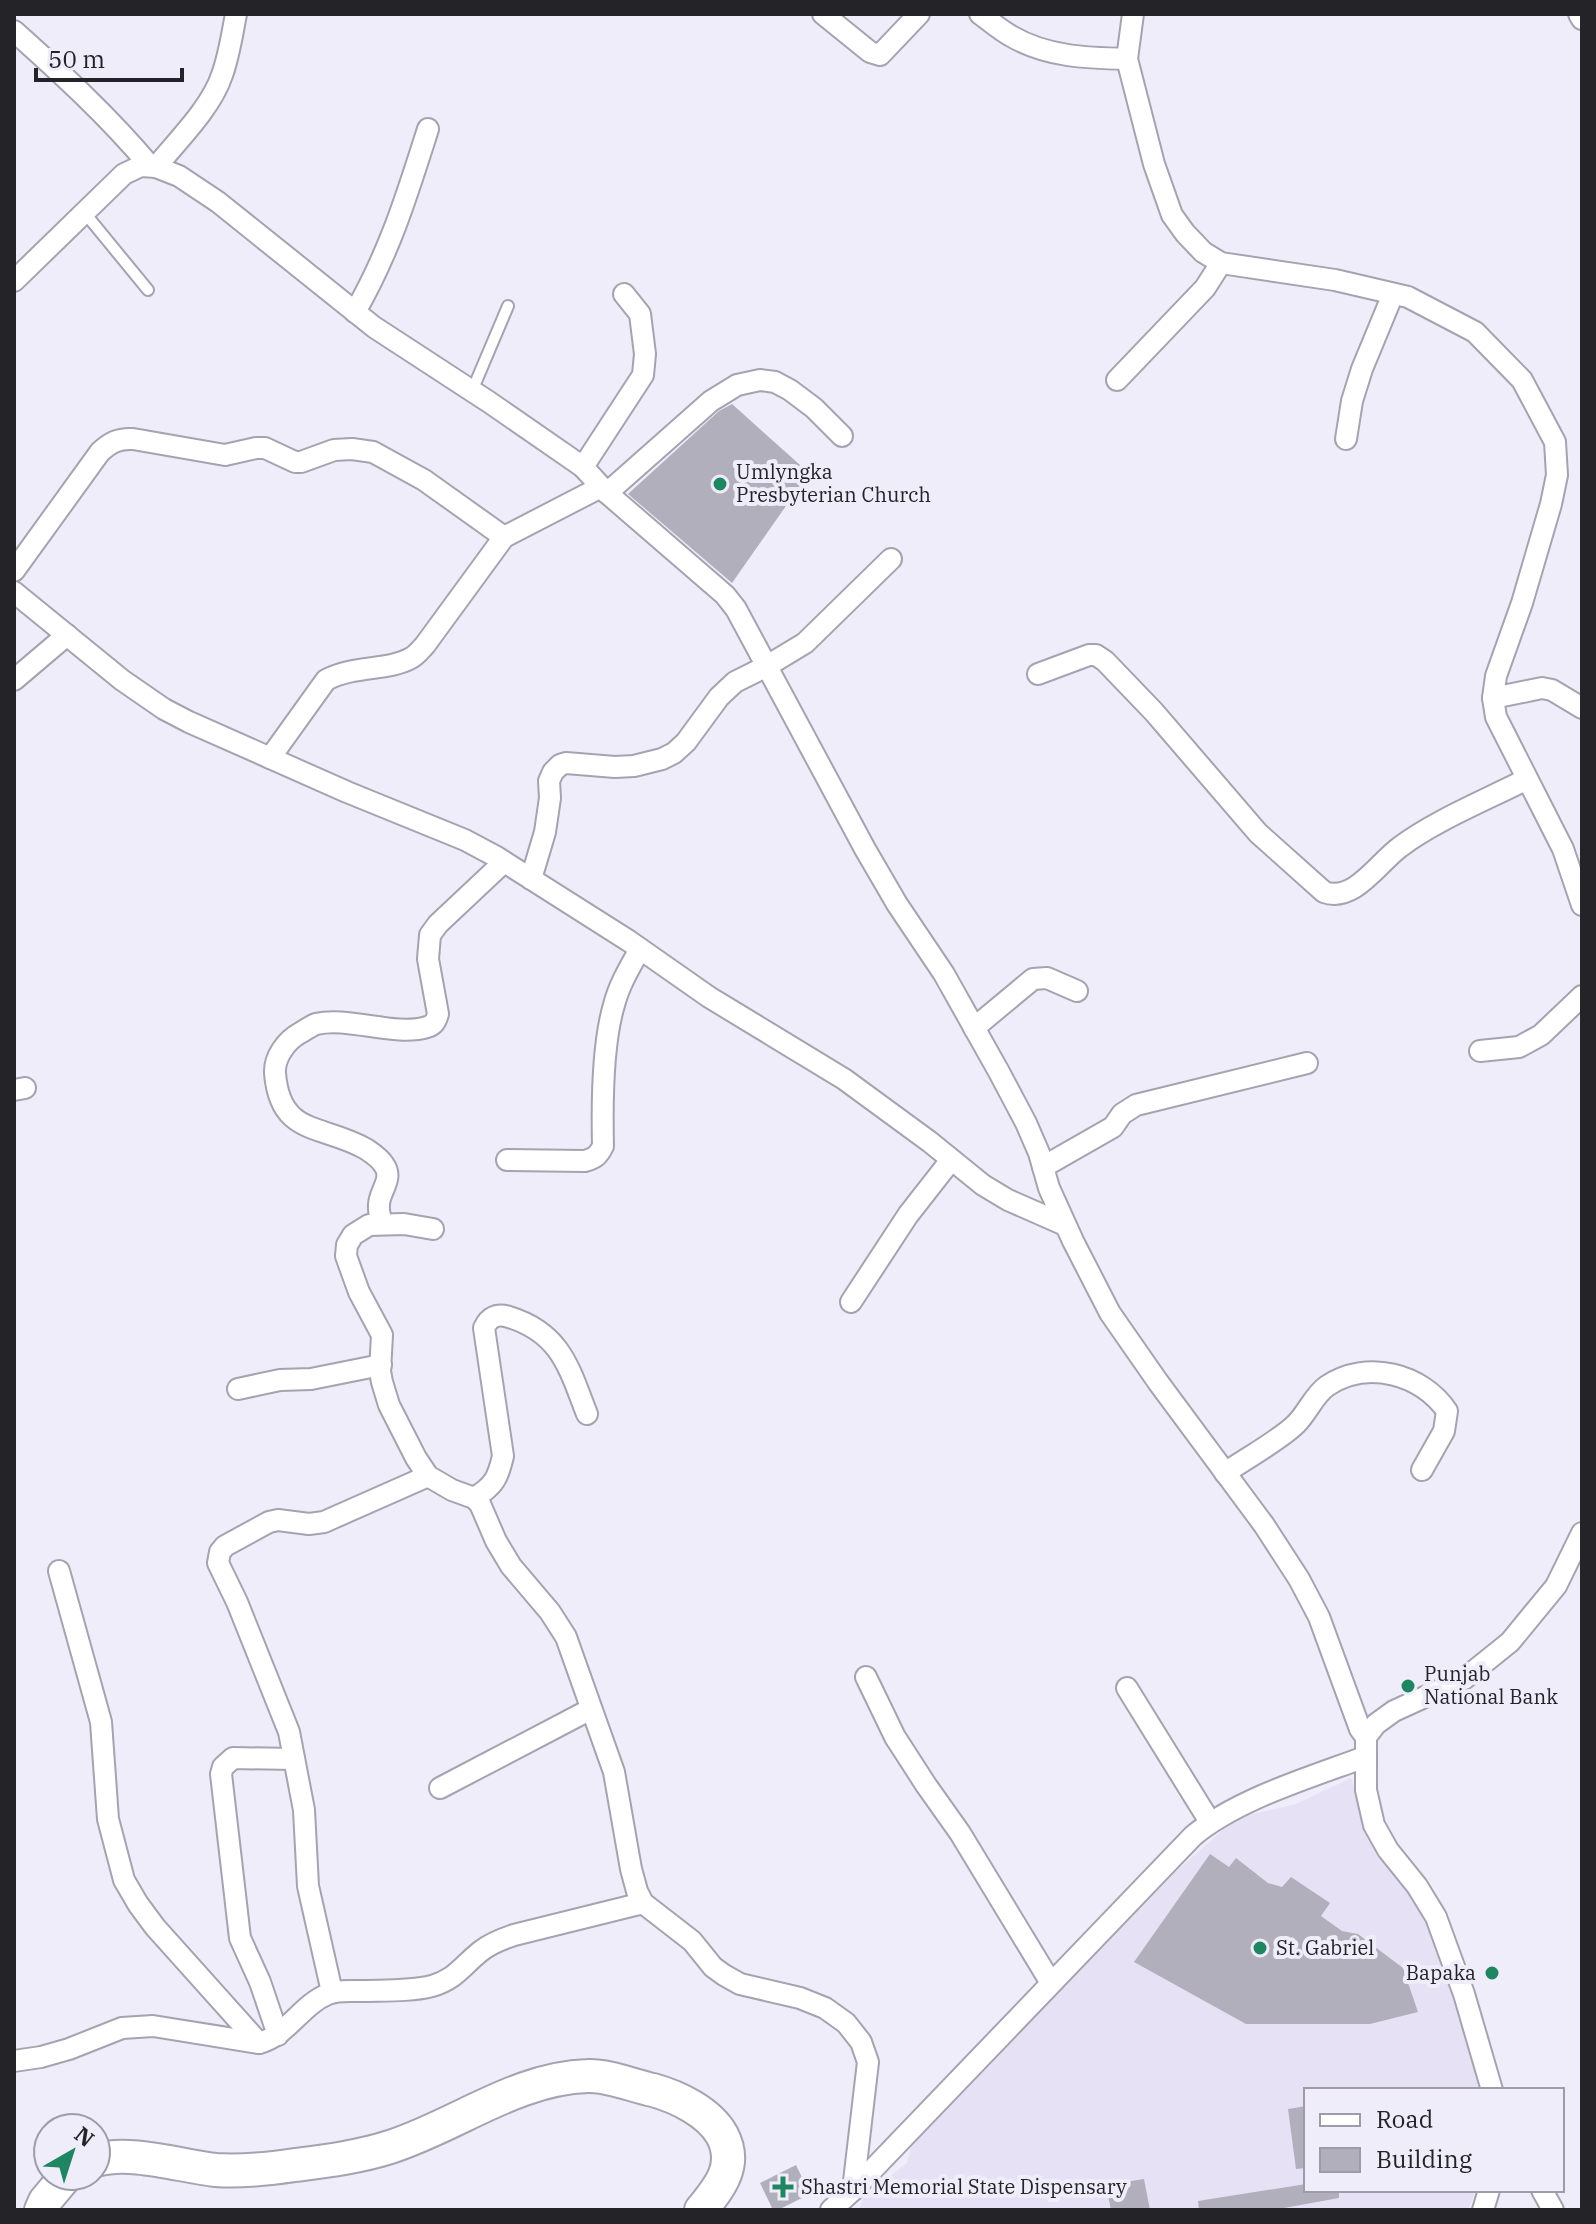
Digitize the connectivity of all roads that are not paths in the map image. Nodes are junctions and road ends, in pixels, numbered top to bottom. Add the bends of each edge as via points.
1 (236, 14) edge
2 (823, 14) edge
3 (919, 14) edge
4 (980, 14) edge
5 (1133, 14) edge
6 (14, 31) edge
7 (1127, 59) junction
8 (428, 129) dead end
9 (153, 166) junction
10 (84, 212) junction
11 (1221, 263) junction
12 (14, 280) edge
13 (148, 290) dead end
14 (624, 294) dead end
15 (1393, 294) junction
16 (508, 306) dead end
17 (355, 312) junction
18 (1117, 380) dead end
19 (472, 391) junction
20 (842, 436) dead end
21 (1346, 439) dead end
22 (583, 467) junction
23 (604, 490) junction
24 (504, 537) junction
25 (891, 559) dead end
26 (14, 571) edge
27 (14, 592) edge
28 (67, 635) junction
29 (767, 666) junction
30 (1038, 674) dead end
31 (14, 680) edge
32 (1493, 698) junction
33 (1582, 708) edge
34 (270, 758) junction
35 (1527, 779) junction
36 (504, 862) junction
37 (1577, 873) edge
38 (531, 879) junction
39 (1582, 905) edge
40 (640, 949) junction
41 (1077, 991) dead end
42 (1582, 996) edge
43 (974, 1028) junction
44 (1480, 1051) dead end
45 (1307, 1063) dead end
46 (507, 1160) dead end
47 (951, 1160) junction
48 (1043, 1167) junction
49 (382, 1224) junction
50 (1065, 1225) junction
51 (433, 1229) dead end
52 (851, 1302) dead end
53 (381, 1365) junction
54 (238, 1389) dead end
55 (587, 1414) dead end
56 (1422, 1470) dead end
57 (1225, 1473) junction
58 (428, 1476) junction
59 (474, 1498) junction
60 (1582, 1533) edge
61 (59, 1571) dead end
62 (866, 1677) dead end
63 (1127, 1688) dead end
64 (591, 1709) junction
65 (1366, 1747) junction
66 (294, 1759) junction
67 (440, 1788) dead end
68 (1210, 1822) junction
69 (643, 1903) junction
70 (1051, 1983) junction
71 (332, 1992) junction
72 (268, 2039) junction
73 (14, 2061) edge
74 (1491, 2088) edge
75 (112, 2157) edge
76 (853, 2190) junction
77 (53, 2192) edge
78 (1543, 2192) edge
79 (41, 2210) edge
80 (701, 2210) edge
81 (831, 2210) edge
82 (1553, 2210) edge

1 - 9 street via 222,77 211,98
2 - 3 street via 880,55
4 - 7 street via 1012,37 1048,52
5 - 7 street
6 - 9 street
7 - 11 street via 1172,215 1203,252
8 - 17 street via 387,251
9 - 10 street via 124,174
9 - 17 street via 218,202
10 - 12 street
10 - 13 lane
11 - 15 street
11 - 18 street via 1205,288
14 - 22 street via 640,314 643,375
15 - 21 street via 1362,369
15 - 32 street via 1475,332 1522,380 1555,442 1557,475 1551,504
16 - 19 lane
17 - 19 street
19 - 22 street
20 - 23 street via 814,408 775,382 737,385
22 - 23 street
23 - 24 street
23 - 29 street via 725,595
24 - 26 street via 424,480 373,452 334,450 295,462 265,448 225,455 122,438 100,452
24 - 34 street via 414,656 326,680
25 - 29 street via 805,643
27 - 28 street
28 - 31 street
28 - 34 street via 164,709
29 - 38 street via 735,682 686,742 662,759 634,766 560,765 549,781 545,832
29 - 43 street via 865,849
30 - 35 street via 1089,655 1105,661 1258,833 1333,896 1355,888 1422,832
32 - 33 street via 1542,688
32 - 35 street via 1496,717
34 - 36 street via 465,840
35 - 37 street
36 - 38 street
36 - 49 street via 430,935 428,959 438,1014 433,1025 409,1029 317,1024 296,1035 275,1066 277,1092 299,1122 357,1145 384,1163 387,1185 378,1204
37 - 39 street
38 - 40 street
40 - 46 street via 613,1005 600,1153 585,1161
40 - 47 street via 844,1079
41 - 43 street via 1047,978 1033,979
42 - 44 street via 1541,1035 1519,1047
43 - 48 street via 1026,1123
45 - 48 street via 1136,1105 1113,1127
47 - 50 street via 1008,1200
47 - 52 street
48 - 50 street
49 - 51 street
49 - 53 street via 353,1235 346,1256 382,1335
50 - 57 street via 1110,1313
53 - 54 street
53 - 58 street via 389,1405
55 - 59 street via 556,1346 526,1323 497,1315 490,1319 484,1328 503,1456 498,1476
56 - 57 street via 1444,1431 1447,1411 1419,1384 1374,1371 1328,1385 1295,1425
57 - 65 street via 1306,1591
58 - 59 street
58 - 66 street via 324,1522 269,1522 220,1552 218,1563 289,1732
59 - 64 street via 511,1566 566,1637
60 - 65 street via 1556,1586 1510,1642 1464,1679 1376,1724
61 - 72 street via 101,1722 108,1819 124,1880 155,1927
62 - 70 street via 895,1737
63 - 68 street
64 - 67 street
64 - 69 street via 614,1772 631,1869
65 - 68 street
65 - 74 street via 1366,1790 1374,1825 1436,1917
66 - 71 street via 304,1810 308,1886
66 - 72 street via 233,1758 221,1774 240,1938 260,1982
68 - 70 street
69 - 71 street via 514,1935 480,1952 448,1981 428,1987
69 - 76 street via 692,1941 724,1975 825,2008 861,2042 868,2062
70 - 76 street
71 - 72 street via 306,2006
72 - 73 street via 153,2026 122,2028 69,2049
75 - 80 highway via 249,2171 341,2159 432,2131 519,2090 591,2076 665,2093 708,2118 720,2132 729,2162 725,2177
76 - 81 street
77 - 79 highway
78 - 82 street

